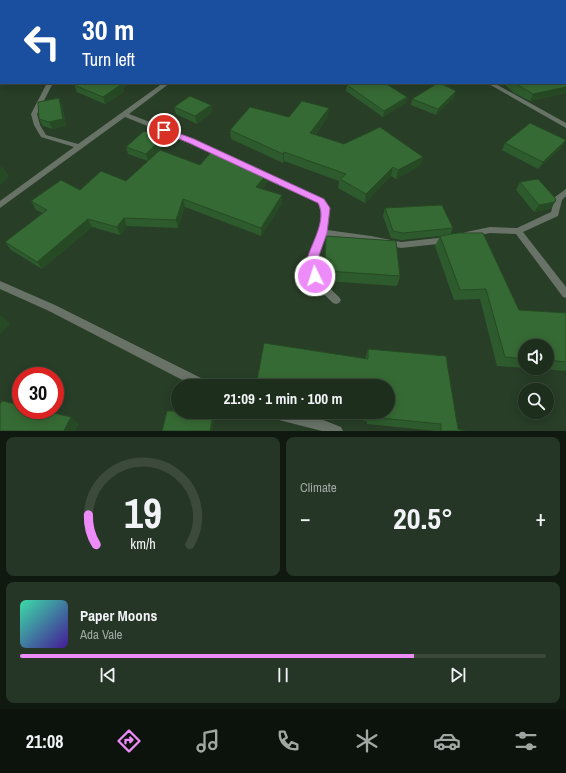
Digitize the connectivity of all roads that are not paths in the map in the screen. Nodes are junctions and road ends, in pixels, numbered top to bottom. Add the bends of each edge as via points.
1 (49, 84) edge
2 (166, 84) edge
3 (492, 84) edge
4 (123, 114) junction
5 (566, 126) edge
6 (80, 147) junction
7 (227, 158) edge
8 (255, 171) edge
9 (566, 192) edge
10 (0, 205) edge
11 (518, 231) junction
12 (323, 233) junction
13 (0, 285) edge
14 (566, 294) edge
15 (336, 300) dead end
16 (191, 379) edge
17 (299, 419) edge
18 (337, 431) edge

1 - 6 street via 34,114 37,126 43,136
2 - 4 street
3 - 5 street
4 - 6 street
4 - 7 street via 192,141
6 - 10 street
8 - 12 street via 321,201 326,208
9 - 11 street via 558,199 555,214
11 - 12 street via 490,230 444,241 401,245
11 - 14 street
12 - 15 street via 312,261 315,276
13 - 16 street via 52,308
17 - 18 street

